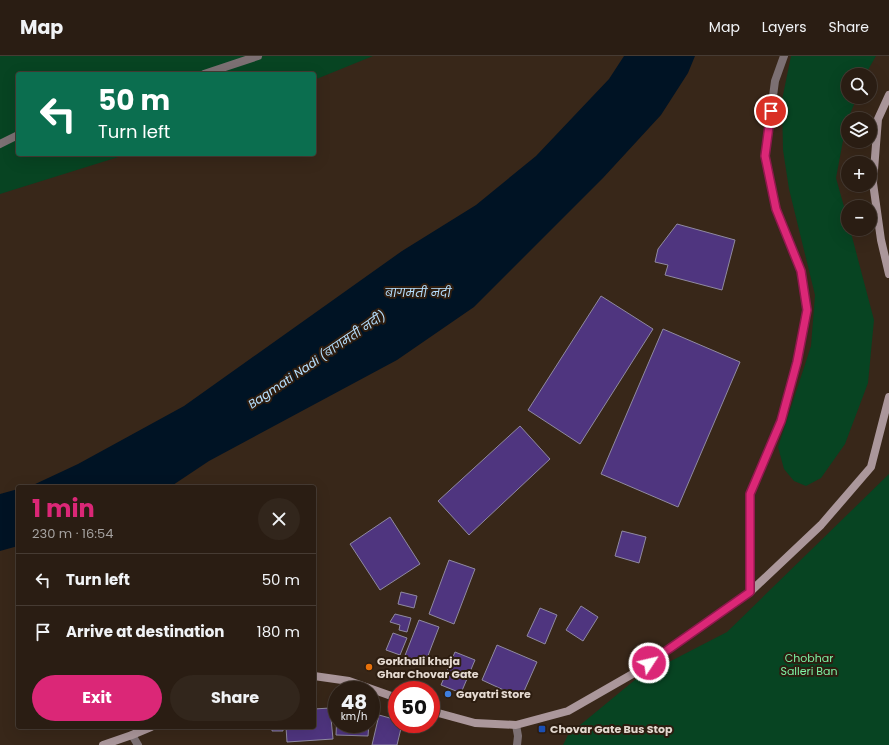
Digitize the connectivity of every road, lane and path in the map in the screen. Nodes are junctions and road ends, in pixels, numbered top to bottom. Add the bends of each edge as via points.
1 (258, 56) edge
2 (784, 56) edge
3 (210, 72) edge
4 (889, 95) edge
5 (16, 136) edge
6 (0, 144) edge
7 (889, 274) edge
8 (889, 397) edge
9 (750, 592) junction
10 (316, 676) edge
11 (388, 695) edge
12 (440, 713) edge
13 (516, 725) junction
14 (146, 729) edge
15 (132, 735) junction
16 (103, 745) edge
17 (138, 745) edge
18 (517, 745) edge

1 - 3 street
2 - 9 street via 775,81 765,156 776,209 801,271 807,310 797,362 781,421 750,494
4 - 7 main road via 878,119 872,183
5 - 6 street
8 - 9 main road via 871,467 822,525
9 - 13 main road via 636,672 568,711
10 - 11 main road via 349,681
12 - 13 main road via 475,723
13 - 18 street
14 - 15 main road
15 - 16 main road
15 - 17 street

